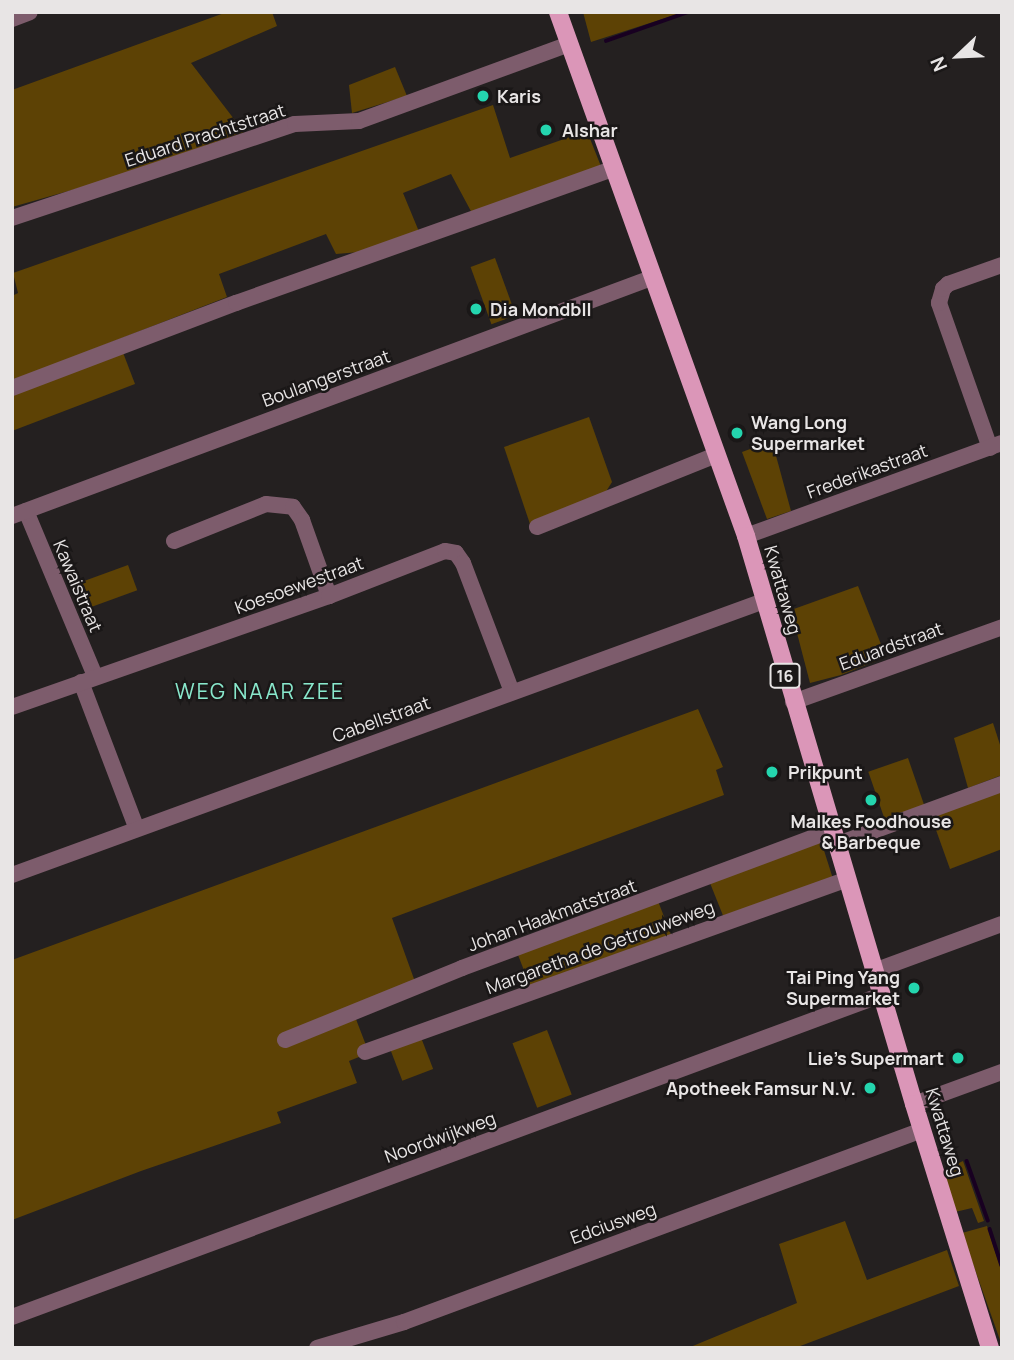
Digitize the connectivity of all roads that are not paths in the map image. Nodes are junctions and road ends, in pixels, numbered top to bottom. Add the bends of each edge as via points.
1 (30, 12) edge
2 (558, 12) edge
3 (12, 19) edge
4 (569, 44) junction
5 (615, 168) junction
6 (12, 218) edge
7 (1002, 265) edge
8 (654, 277) junction
9 (12, 388) edge
10 (996, 446) edge
11 (716, 455) junction
12 (19, 513) edge
13 (537, 527) dead end
14 (746, 536) junction
15 (174, 541) dead end
16 (328, 596) junction
17 (764, 601) junction
18 (1002, 627) edge
19 (88, 679) junction
20 (512, 692) junction
21 (793, 702) junction
22 (12, 707) edge
23 (1002, 785) edge
24 (136, 827) junction
25 (836, 837) junction
26 (12, 875) edge
27 (848, 879) junction
28 (1002, 924) edge
29 (874, 971) junction
30 (881, 995) junction
31 (285, 1040) dead end
32 (365, 1052) dead end
33 (1002, 1072) edge
34 (914, 1104) junction
35 (922, 1130) junction
36 (12, 1317) edge
37 (317, 1348) edge
38 (990, 1348) edge

1 - 3 street
2 - 4 main road, Kwattaweg / 16
4 - 5 main road, Kwattaweg / 16
4 - 6 street, Eduard Prachtstraat via 359,121 295,124
5 - 8 main road, Kwattaweg / 16
5 - 9 street
7 - 10 street via 948,284 939,303
8 - 11 main road, Kwattaweg / 16
8 - 12 street, Boulangerstraat
10 - 14 street, Frederikastraat
11 - 13 street
11 - 14 main road, Kwattaweg / 16
12 - 19 street, Kawaistraat
14 - 17 main road, Kwattaweg / 16
15 - 16 street via 266,504 293,507 302,520
16 - 19 street, Koesoewestraat
16 - 20 street, Koesoewestraat via 445,551 456,553
17 - 20 street, Cabellstraat
17 - 21 main road, Kwattaweg / 16
18 - 21 street, Eduardstraat
19 - 22 street, Koesoewestraat
19 - 24 street, Kawaistraat
20 - 24 street, Cabellstraat
21 - 25 main road, Kwattaweg / 16
23 - 25 street, Johan Haakmatstraat
24 - 26 street, Cabellstraat
25 - 27 main road, Kwattaweg / 16
25 - 31 street, Johan Haakmatstraat via 462,968
27 - 29 main road, Kwattaweg / 16
27 - 32 street, Margaretha de Getrouweweg
28 - 29 street
29 - 30 main road, Kwattaweg / 16
30 - 34 main road, Kwattaweg / 16
30 - 36 street, Noordwijkweg
33 - 34 street
34 - 35 main road, Kwattaweg / 16
35 - 37 street, Edciusweg via 404,1322
35 - 38 main road, Kwattaweg / 16

